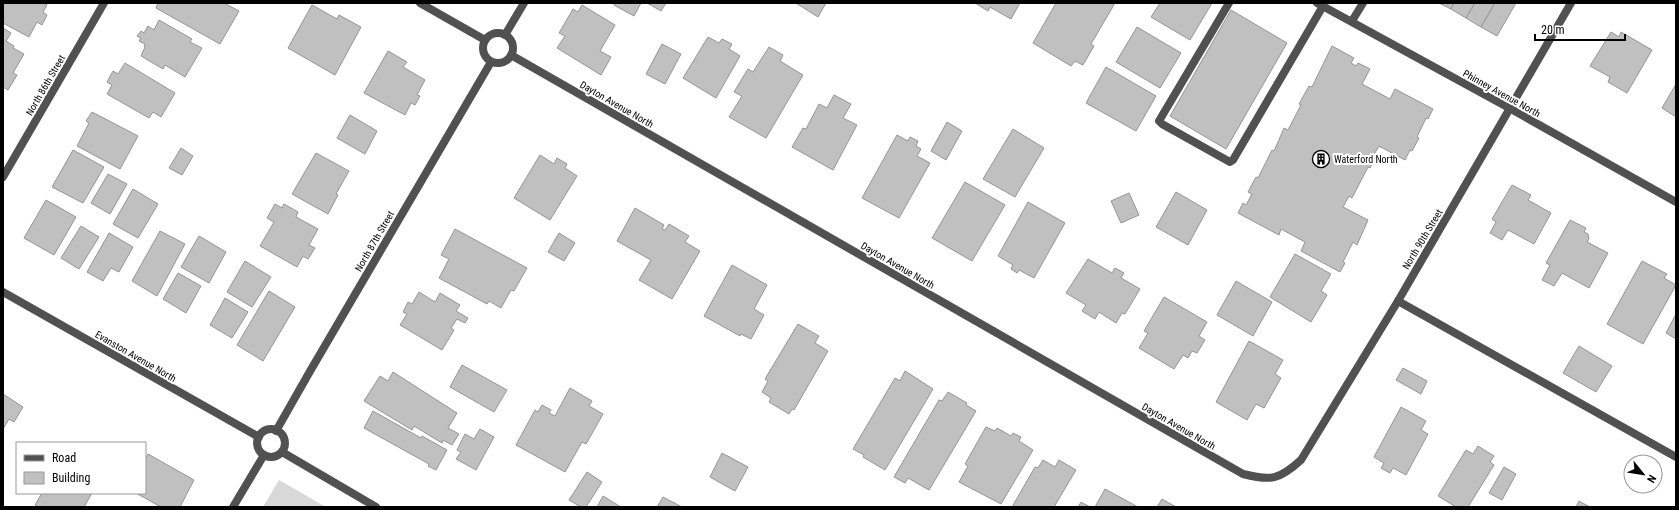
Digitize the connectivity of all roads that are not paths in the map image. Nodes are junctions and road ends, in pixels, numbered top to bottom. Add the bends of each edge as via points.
1 (104, 3) edge
2 (420, 3) edge
3 (524, 3) edge
4 (1229, 3) edge
5 (1363, 3) edge
6 (1571, 3) edge
7 (1320, 5) edge
8 (1352, 21) junction
9 (505, 35) junction
10 (485, 40) junction
11 (511, 55) junction
12 (492, 62) junction
13 (1511, 109) junction
14 (3, 177) edge
15 (1676, 202) edge
16 (3, 292) edge
17 (1398, 301) junction
18 (276, 431) junction
19 (260, 437) junction
20 (282, 452) junction
21 (264, 455) junction
22 (1676, 457) edge
23 (1278, 477) joint
24 (233, 507) edge
25 (376, 507) edge

1 - 14 street, North 86th Street
2 - 10 street
3 - 9 street
4 - 7 street via 1160,121 1230,162
5 - 8 street
6 - 13 street, North 90th Street
7 - 8 street, Phinney Avenue North
8 - 13 street, Phinney Avenue North
9 - 10 street via 495,33
9 - 11 street via 512,43
10 - 12 street via 483,53
11 - 12 street via 498,64
11 - 23 street, Dayton Avenue North via 1243,474 1262,479
12 - 18 street, North 87th Street
13 - 15 street, Phinney Avenue North
13 - 17 street, North 90th Street
16 - 19 street, Evanston Avenue North
17 - 22 street
17 - 23 street, North 90th Street via 1301,460
18 - 19 street via 267,430
18 - 20 street via 285,440
19 - 21 street via 258,447
20 - 21 street via 273,457
20 - 25 street
21 - 24 street

